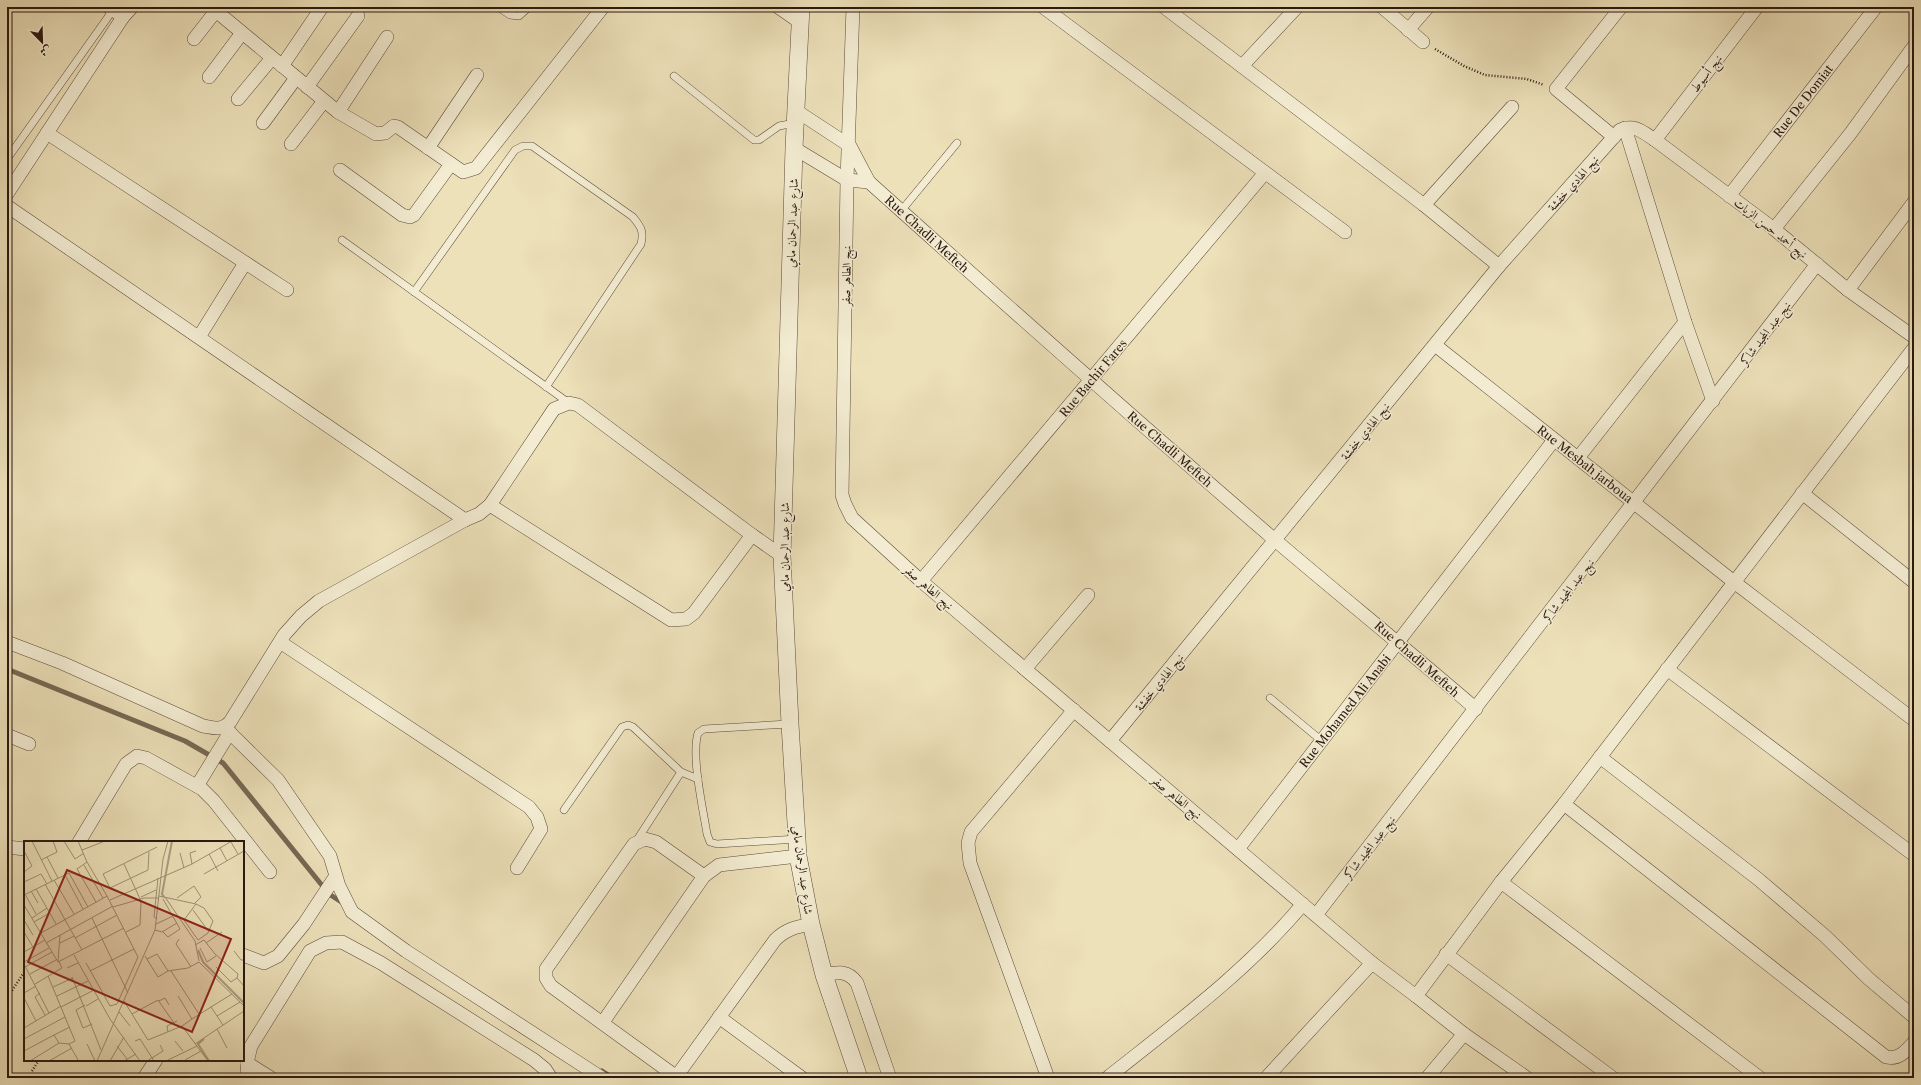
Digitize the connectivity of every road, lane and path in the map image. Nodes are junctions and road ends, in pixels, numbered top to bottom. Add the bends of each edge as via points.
1 (132, 7) edge
2 (322, 7) edge
3 (498, 7) edge
4 (529, 7) edge
5 (603, 7) edge
6 (778, 7) edge
7 (853, 7) edge
8 (1043, 7) edge
9 (1164, 7) edge
10 (1297, 7) edge
11 (1382, 7) edge
12 (1428, 7) edge
13 (1621, 7) edge
14 (1757, 7) edge
15 (1876, 7) edge
16 (218, 9) edge
17 (115, 11) edge
18 (801, 15) edge
19 (358, 16) dead end
20 (1408, 30) junction
21 (242, 33) junction
22 (387, 37) dead end
23 (194, 39) dead end
24 (1423, 42) joint
25 (1914, 46) edge
26 (277, 62) junction
27 (1242, 66) junction
28 (477, 75) dead end
29 (674, 76) dead end
30 (210, 77) dead end
31 (296, 78) junction
32 (307, 87) junction
33 (1556, 89) junction
34 (238, 99) dead end
35 (324, 101) junction
36 (1512, 107) dead end
37 (338, 112) junction
38 (795, 116) junction
39 (263, 123) dead end
40 (1625, 128) junction
41 (47, 133) junction
42 (1614, 137) junction
43 (1655, 140) junction
44 (957, 143) dead end
45 (291, 144) dead end
46 (850, 146) junction
47 (428, 148) junction
48 (794, 148) junction
49 (7, 159) edge
50 (451, 164) junction
51 (340, 170) dead end
52 (1264, 174) junction
53 (847, 180) junction
54 (869, 182) junction
55 (7, 194) edge
56 (1729, 196) junction
57 (1914, 202) edge
58 (1424, 205) junction
59 (7, 206) edge
60 (901, 211) junction
61 (1774, 229) junction
62 (1345, 232) dead end
63 (342, 240) dead end
64 (245, 263) junction
65 (1817, 264) junction
66 (1499, 266) junction
67 (287, 290) dead end
68 (1848, 290) junction
69 (414, 292) junction
70 (1685, 322) junction
71 (199, 337) junction
72 (1914, 337) edge
73 (1435, 345) junction
74 (1914, 348) edge
75 (1091, 380) junction
76 (546, 387) junction
77 (1713, 401) junction
78 (569, 403) junction
79 (1554, 440) junction
80 (1578, 458) junction
81 (1802, 493) junction
82 (1635, 503) junction
83 (490, 505) junction
84 (465, 520) junction
85 (752, 535) junction
86 (1275, 540) junction
87 (782, 556) junction
88 (921, 581) junction
89 (1734, 582) junction
90 (1914, 582) edge
91 (1088, 595) dead end
92 (7, 642) edge
93 (280, 642) junction
94 (1398, 642) junction
95 (1025, 669) junction
96 (1667, 669) junction
97 (1270, 698) dead end
98 (1074, 710) junction
99 (1476, 710) junction
100 (1914, 720) edge
101 (790, 724) junction
102 (227, 730) junction
103 (7, 735) edge
104 (1110, 741) junction
105 (1322, 741) junction
106 (29, 744) dead end
107 (1600, 757) junction
108 (681, 772) junction
109 (698, 780) junction
110 (197, 786) junction
111 (1564, 804) junction
112 (564, 810) dead end
113 (80, 841) edge
114 (634, 844) junction
115 (7, 847) edge
116 (798, 848) junction
117 (24, 849) edge
118 (1238, 849) junction
119 (1914, 855) edge
120 (517, 868) dead end
121 (270, 872) dead end
122 (704, 876) junction
123 (336, 877) junction
124 (1502, 882) junction
125 (1303, 904) junction
126 (1316, 915) junction
127 (811, 924) junction
128 (1446, 954) junction
129 (244, 955) edge
130 (1372, 963) junction
131 (24, 972) edge
132 (824, 975) junction
133 (1416, 996) junction
134 (7, 998) edge
135 (719, 1017) junction
136 (1914, 1017) edge
137 (603, 1022) junction
138 (1464, 1034) junction
139 (1914, 1042) edge
140 (38, 1061) edge
141 (155, 1061) edge
142 (247, 1063) junction
143 (32, 1072) dead end
144 (677, 1077) edge
145 (144, 1078) edge
146 (248, 1078) edge
147 (272, 1078) edge
148 (551, 1078) edge
149 (602, 1078) edge
150 (802, 1078) edge
151 (858, 1078) edge
152 (890, 1078) edge
153 (1048, 1078) edge
154 (1107, 1078) edge
155 (1266, 1078) edge
156 (1427, 1078) edge
157 (1527, 1078) edge
158 (1613, 1078) edge
159 (1760, 1078) edge

1 - 17 street
2 - 26 street
3 - 4 lane via 510,15 519,16
5 - 50 street via 476,168 462,172
6 - 18 street
7 - 46 street, نهج الطاهر صفر
8 - 52 street
9 - 27 street
10 - 27 street
11 - 20 street
12 - 20 street
13 - 33 street
14 - 43 street, نهج أسيوط
15 - 56 street, Rue De Domiat
16 - 21 street
16 - 23 street
17 - 41 street
17 - 49 lane
18 - 38 street, شارع عبد الرحمان مامي
19 - 32 street
20 - 24 street
21 - 26 street
21 - 30 street
22 - 37 street
24 - 33 path via 1485,75 1528,79
25 - 61 street via 1850,134
26 - 31 street
26 - 34 street
27 - 58 street
28 - 47 street
29 - 38 lane via 754,140 759,140
31 - 32 street
31 - 39 street
32 - 35 street
33 - 42 street
35 - 37 street
35 - 45 street
36 - 58 street
37 - 47 street via 376,134 385,134 394,126 398,127
38 - 46 street
38 - 48 street, شارع عبد الرحمان مامي
40 - 42 street, نهج الهادي خفشة
40 - 43 street, نهج أحمد حسن الزيات via 1637,128
40 - 70 street
41 - 55 street
41 - 64 street
42 - 66 street, نهج الهادي خفشة
43 - 56 street, نهج أحمد حسن الزيات
44 - 60 lane
46 - 53 street, نهج الطاهر صفر
46 - 54 street, Rue Chadli Mefteh
47 - 50 street
48 - 53 street
48 - 87 street, شارع عبد الرحمان مامي
50 - 51 street via 410,217 402,215
52 - 62 street
52 - 75 street, Rue Bachir Fares
53 - 54 street
53 - 88 street, نهج الطاهر صفر via 842,495 852,518
54 - 60 street, Rue Chadli Mefteh
56 - 61 street, نهج أحمد حسن الزيات
57 - 68 street
58 - 66 street
59 - 71 street
60 - 75 street, Rue Chadli Mefteh
61 - 65 street, نهج أحمد حسن الزيات
63 - 69 lane
64 - 67 street
64 - 71 street
65 - 68 street, نهج أحمد حسن الزيات
65 - 77 street, نهج عبد المجيد شاكر
66 - 73 street, نهج الهادي خفشة
68 - 72 street, نهج أحمد حسن الزيات
69 - 76 lane
69 - 76 lane via 515,150 523,146 532,146 633,217 643,233 641,244
70 - 77 street
70 - 80 street
71 - 84 street
73 - 79 street, Rue Mesbah jarboua
73 - 86 street, نهج الهادي خفشة
74 - 81 street
75 - 86 street, Rue Chadli Mefteh
75 - 88 street, Rue Bachir Fares
76 - 78 lane
77 - 82 street, نهج عبد المجيد شاكر
78 - 83 street via 554,409
78 - 85 street via 578,405
79 - 80 street, Rue Mesbah jarboua
79 - 94 street, Rue Mohamed Ali Anabi
80 - 82 street, Rue Mesbah jarboua
81 - 89 street
81 - 90 street
82 - 89 street, Rue Mesbah jarboua
82 - 99 street, نهج عبد المجيد شاكر
83 - 84 street via 479,514
83 - 85 street via 671,620 686,619 694,613
84 - 93 street via 319,601 301,616
85 - 87 street
86 - 94 street, Rue Chadli Mefteh
86 - 104 street, نهج الهادي خفشة
87 - 101 street, شارع عبد الرحمان مامي
88 - 95 street, نهج الطاهر صفر
89 - 96 street
89 - 100 street, Rue Mesbah jarboua
91 - 95 street
92 - 102 street via 203,726
93 - 102 street
93 - 120 street via 529,807 537,817 541,829
94 - 99 street, Rue Chadli Mefteh
94 - 105 street, Rue Mohamed Ali Anabi
95 - 98 street, نهج الطاهر صفر
96 - 107 street
96 - 119 street
97 - 105 lane
98 - 104 street, نهج الطاهر صفر
98 - 153 street via 971,832 968,843 970,862
99 - 126 street, نهج عبد المجيد شاكر
101 - 109 lane via 704,729 698,733 696,740
101 - 116 street, شارع عبد الرحمان مامي
102 - 110 street
102 - 123 street via 278,780 330,856
103 - 106 street
104 - 118 street, نهج الطاهر صفر
105 - 118 street, Rue Mohamed Ali Anabi
107 - 111 street
107 - 136 street via 1758,879
108 - 109 lane
108 - 112 lane via 628,725 622,727
108 - 114 lane
109 - 116 lane via 710,842
110 - 113 street via 146,758 137,756 130,759
110 - 121 street via 214,801
111 - 124 street
111 - 139 street via 1886,1057 1898,1057
114 - 122 street via 645,839 656,842
114 - 137 street via 546,969 546,978 551,986
115 - 117 street
116 - 122 street via 719,865
116 - 127 street, شارع عبد الرحمان مامي
118 - 125 street, نهج الطاهر صفر
122 - 137 street
123 - 129 street via 304,924 278,956 264,963
123 - 149 street via 352,912 406,951
124 - 128 street
124 - 159 street
125 - 126 street, نهج الطاهر صفر
125 - 154 street via 1238,972
126 - 130 street, نهج الطاهر صفر
127 - 132 street, شارع عبد الرحمان مامي
127 - 135 street via 794,927 775,940
128 - 133 street
128 - 158 street
130 - 133 street, نهج الطاهر صفر
130 - 155 street
131 - 134 path
132 - 151 street, شارع عبد الرحمان مامي
132 - 152 street via 844,973 857,982
133 - 138 street, نهج الطاهر صفر
135 - 144 street
135 - 150 street
137 - 144 street
138 - 156 street
138 - 157 street, نهج الطاهر صفر
140 - 143 path
141 - 145 street
142 - 146 street
142 - 147 street
142 - 148 street via 251,1046 259,1031 310,952 326,943 342,942 381,963 534,1060

